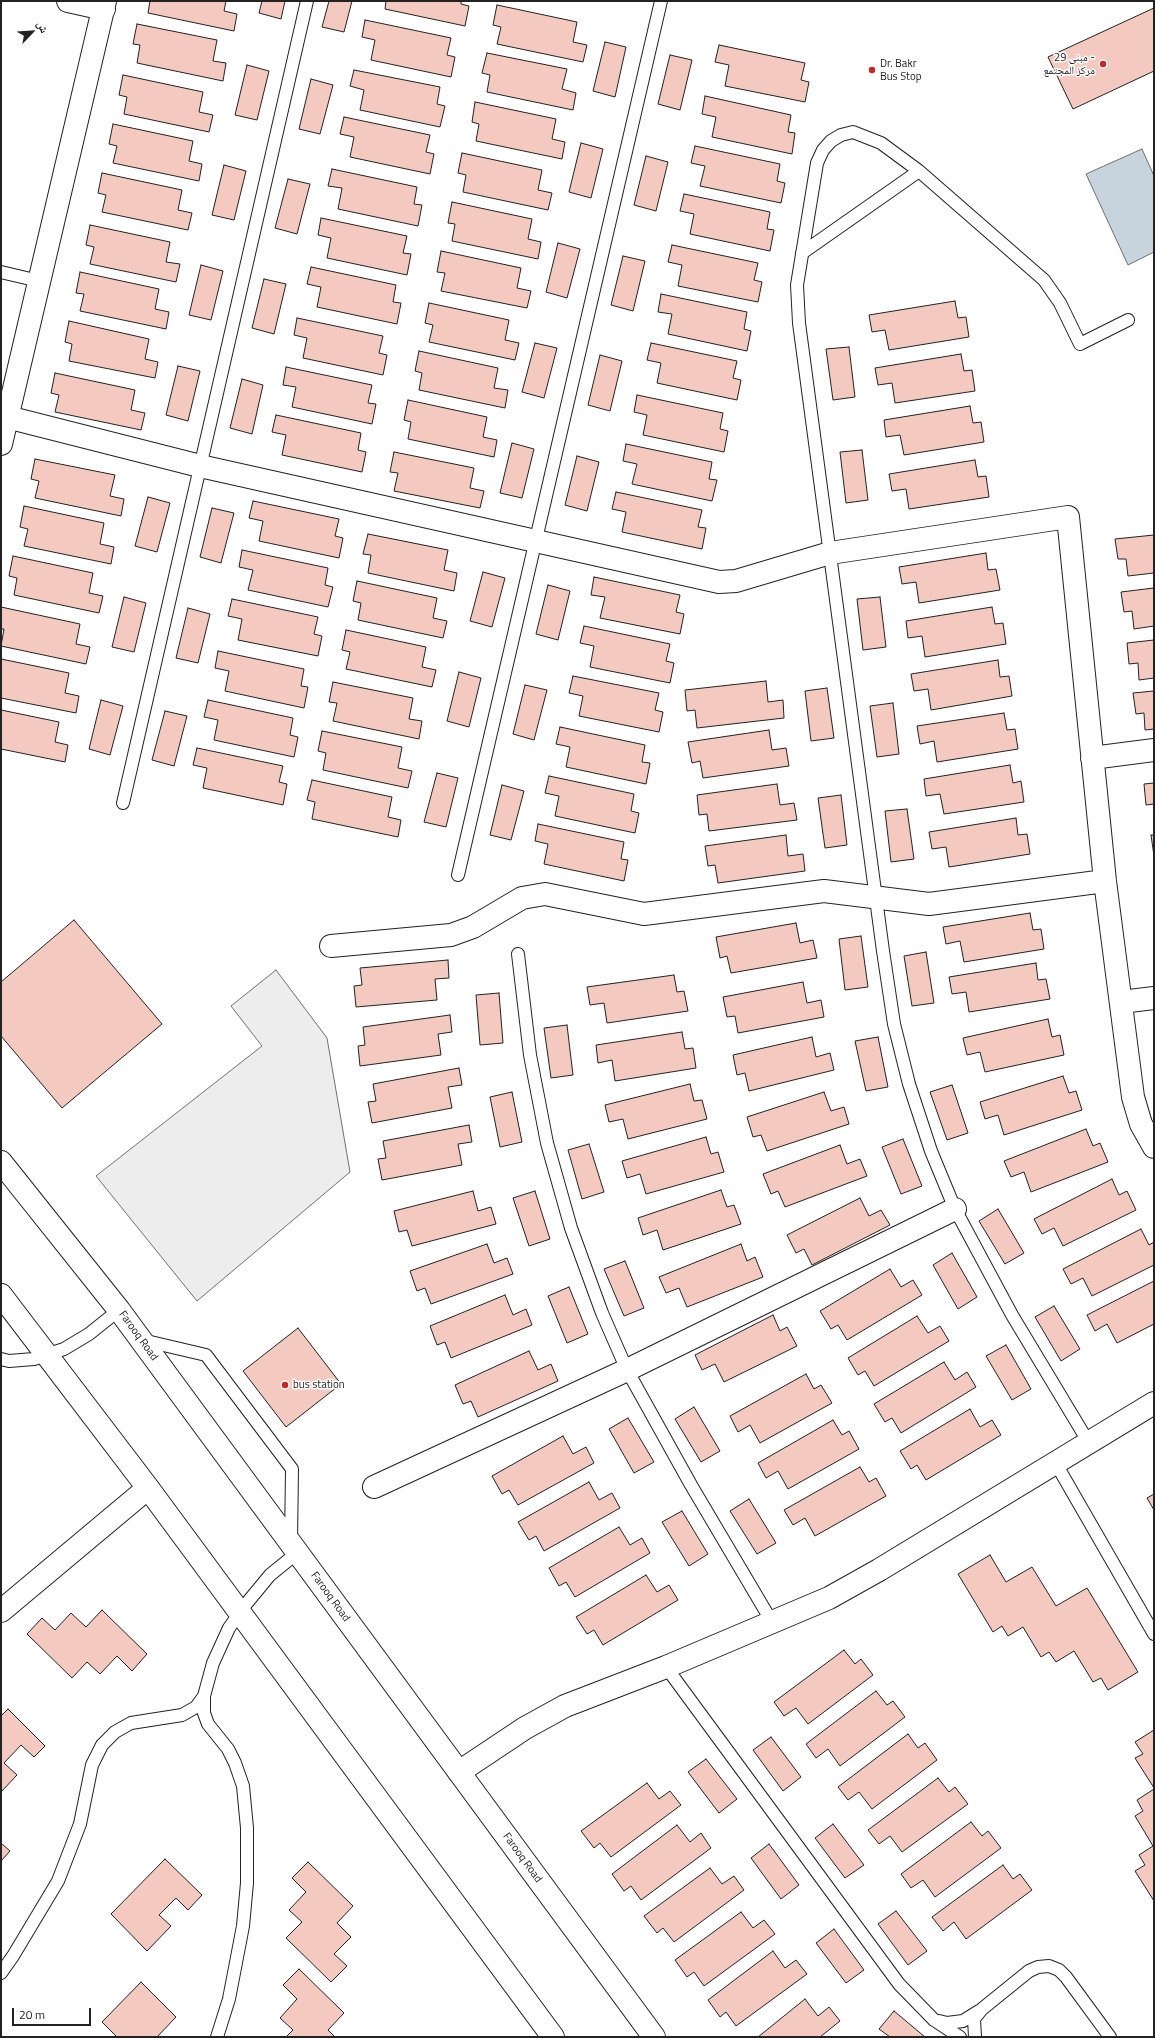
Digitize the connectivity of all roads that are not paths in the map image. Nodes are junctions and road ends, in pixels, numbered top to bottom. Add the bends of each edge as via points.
1 (68, 1) edge
2 (307, 1) edge
3 (661, 1) edge
4 (104, 5) edge
5 (919, 170) junction
6 (802, 253) junction
7 (1, 272) edge
8 (39, 281) junction
9 (1128, 320) dead end
10 (7, 417) junction
11 (1, 444) edge
12 (200, 466) junction
13 (536, 542) junction
14 (830, 553) junction
15 (1154, 750) edge
16 (1092, 758) junction
17 (123, 803) dead end
18 (458, 875) dead end
19 (1105, 881) junction
20 (876, 897) junction
21 (331, 946) dead end
22 (518, 954) dead end
23 (1154, 998) edge
24 (1121, 1002) junction
25 (1154, 1147) edge
26 (1, 1162) edge
27 (955, 1209) junction
28 (1, 1295) edge
29 (119, 1310) junction
30 (139, 1339) junction
31 (47, 1355) junction
32 (4, 1362) edge
33 (627, 1370) junction
34 (1154, 1404) edge
35 (1089, 1442) junction
36 (1055, 1462) junction
37 (374, 1487) dead end
38 (148, 1488) junction
39 (294, 1548) junction
40 (1, 1610) edge
41 (240, 1612) junction
42 (772, 1622) junction
43 (1154, 1634) edge
44 (666, 1667) junction
45 (204, 1696) junction
46 (459, 1772) junction
47 (1, 1973) edge
48 (982, 2009) junction
49 (934, 2020) junction
50 (1107, 2034) edge
51 (217, 2037) edge
52 (553, 2037) edge
53 (654, 2037) edge
54 (960, 2037) edge
55 (975, 2037) edge

1 - 4 street
2 - 12 lane
3 - 13 lane
4 - 8 street
5 - 6 lane
5 - 6 lane via 881,143 865,136 852,132 831,141 822,150 817,163
5 - 9 lane via 1044,280 1060,304 1080,344
6 - 14 lane via 797,286 799,323
7 - 8 lane
8 - 10 street
10 - 11 street
10 - 12 street
12 - 13 street
12 - 17 lane
13 - 14 street via 719,582 736,581
13 - 18 lane
14 - 16 street via 1068,517
14 - 20 lane
15 - 16 street
16 - 19 street
19 - 20 street via 929,904
19 - 24 street
20 - 21 street via 824,890 644,914 545,894 522,898 474,927 452,935
20 - 27 lane via 894,1024 909,1084 931,1151
22 - 33 lane via 530,1055 547,1143 571,1228 602,1313
23 - 24 street
24 - 25 street via 1133,1097 1141,1124
26 - 29 street, Farooq Road
27 - 33 street
27 - 35 lane via 1012,1315
28 - 31 street
29 - 30 street, Farooq Road
29 - 31 lane via 89,1334 64,1349
30 - 39 street, Farooq Road
30 - 39 lane via 206,1356 292,1469
31 - 32 lane
31 - 38 street
33 - 37 street
33 - 42 lane
34 - 35 street
35 - 36 street
36 - 42 street via 879,1570 829,1598
36 - 43 lane
38 - 40 street
38 - 41 street
39 - 41 lane
39 - 46 street, Farooq Road
41 - 45 lane via 229,1628 213,1662
41 - 52 street
42 - 44 street
44 - 46 street via 565,1706 525,1728
44 - 49 lane via 899,1984
45 - 47 lane via 196,1707 182,1715 131,1723 102,1745 92,1765 80,1824 58,1881
45 - 51 lane via 204,1713 208,1724 228,1749 243,1786 246,1828 247,1883 244,1926 229,1999
46 - 53 street, Farooq Road
48 - 49 lane via 971,2017 955,2023 947,2024
48 - 50 lane via 1029,1971 1038,1966 1049,1966 1066,1977
48 - 55 lane via 974,2019
49 - 54 lane

